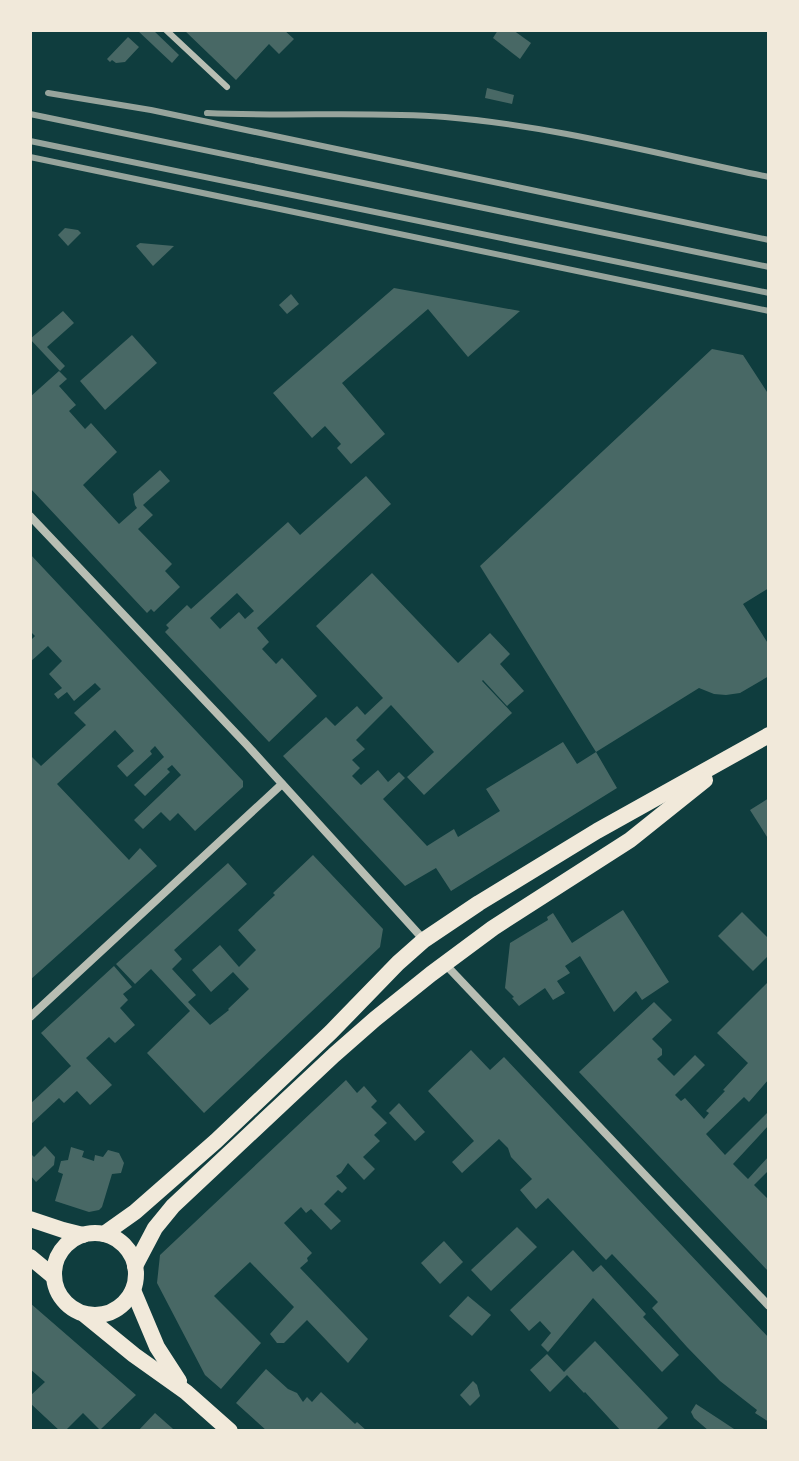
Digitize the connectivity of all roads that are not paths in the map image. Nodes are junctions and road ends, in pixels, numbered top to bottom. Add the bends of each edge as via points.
1 (166, 30) edge
2 (227, 87) dead end
3 (30, 516) edge
4 (769, 735) edge
5 (747, 748) junction
6 (282, 784) junction
7 (424, 940) junction
8 (445, 963) junction
9 (30, 1017) edge
10 (30, 1219) edge
11 (104, 1234) junction
12 (83, 1235) junction
13 (30, 1257) edge
14 (135, 1266) junction
15 (53, 1276) junction
16 (133, 1290) junction
17 (769, 1306) edge
18 (85, 1315) junction
19 (186, 1392) junction
20 (230, 1431) edge

1 - 2 lane
3 - 6 street
4 - 5 main road
5 - 7 main road via 584,839
5 - 8 main road via 630,840
6 - 7 street
6 - 9 street
7 - 11 main road via 216,1141
8 - 14 main road via 344,1046 173,1206
8 - 17 street
10 - 12 main road
11 - 12 main road
11 - 14 main road via 124,1246
12 - 15 main road via 61,1250
13 - 15 main road
14 - 16 main road
15 - 18 main road via 63,1301
16 - 18 main road via 111,1313
16 - 19 main road via 157,1347
18 - 19 main road
19 - 20 main road

